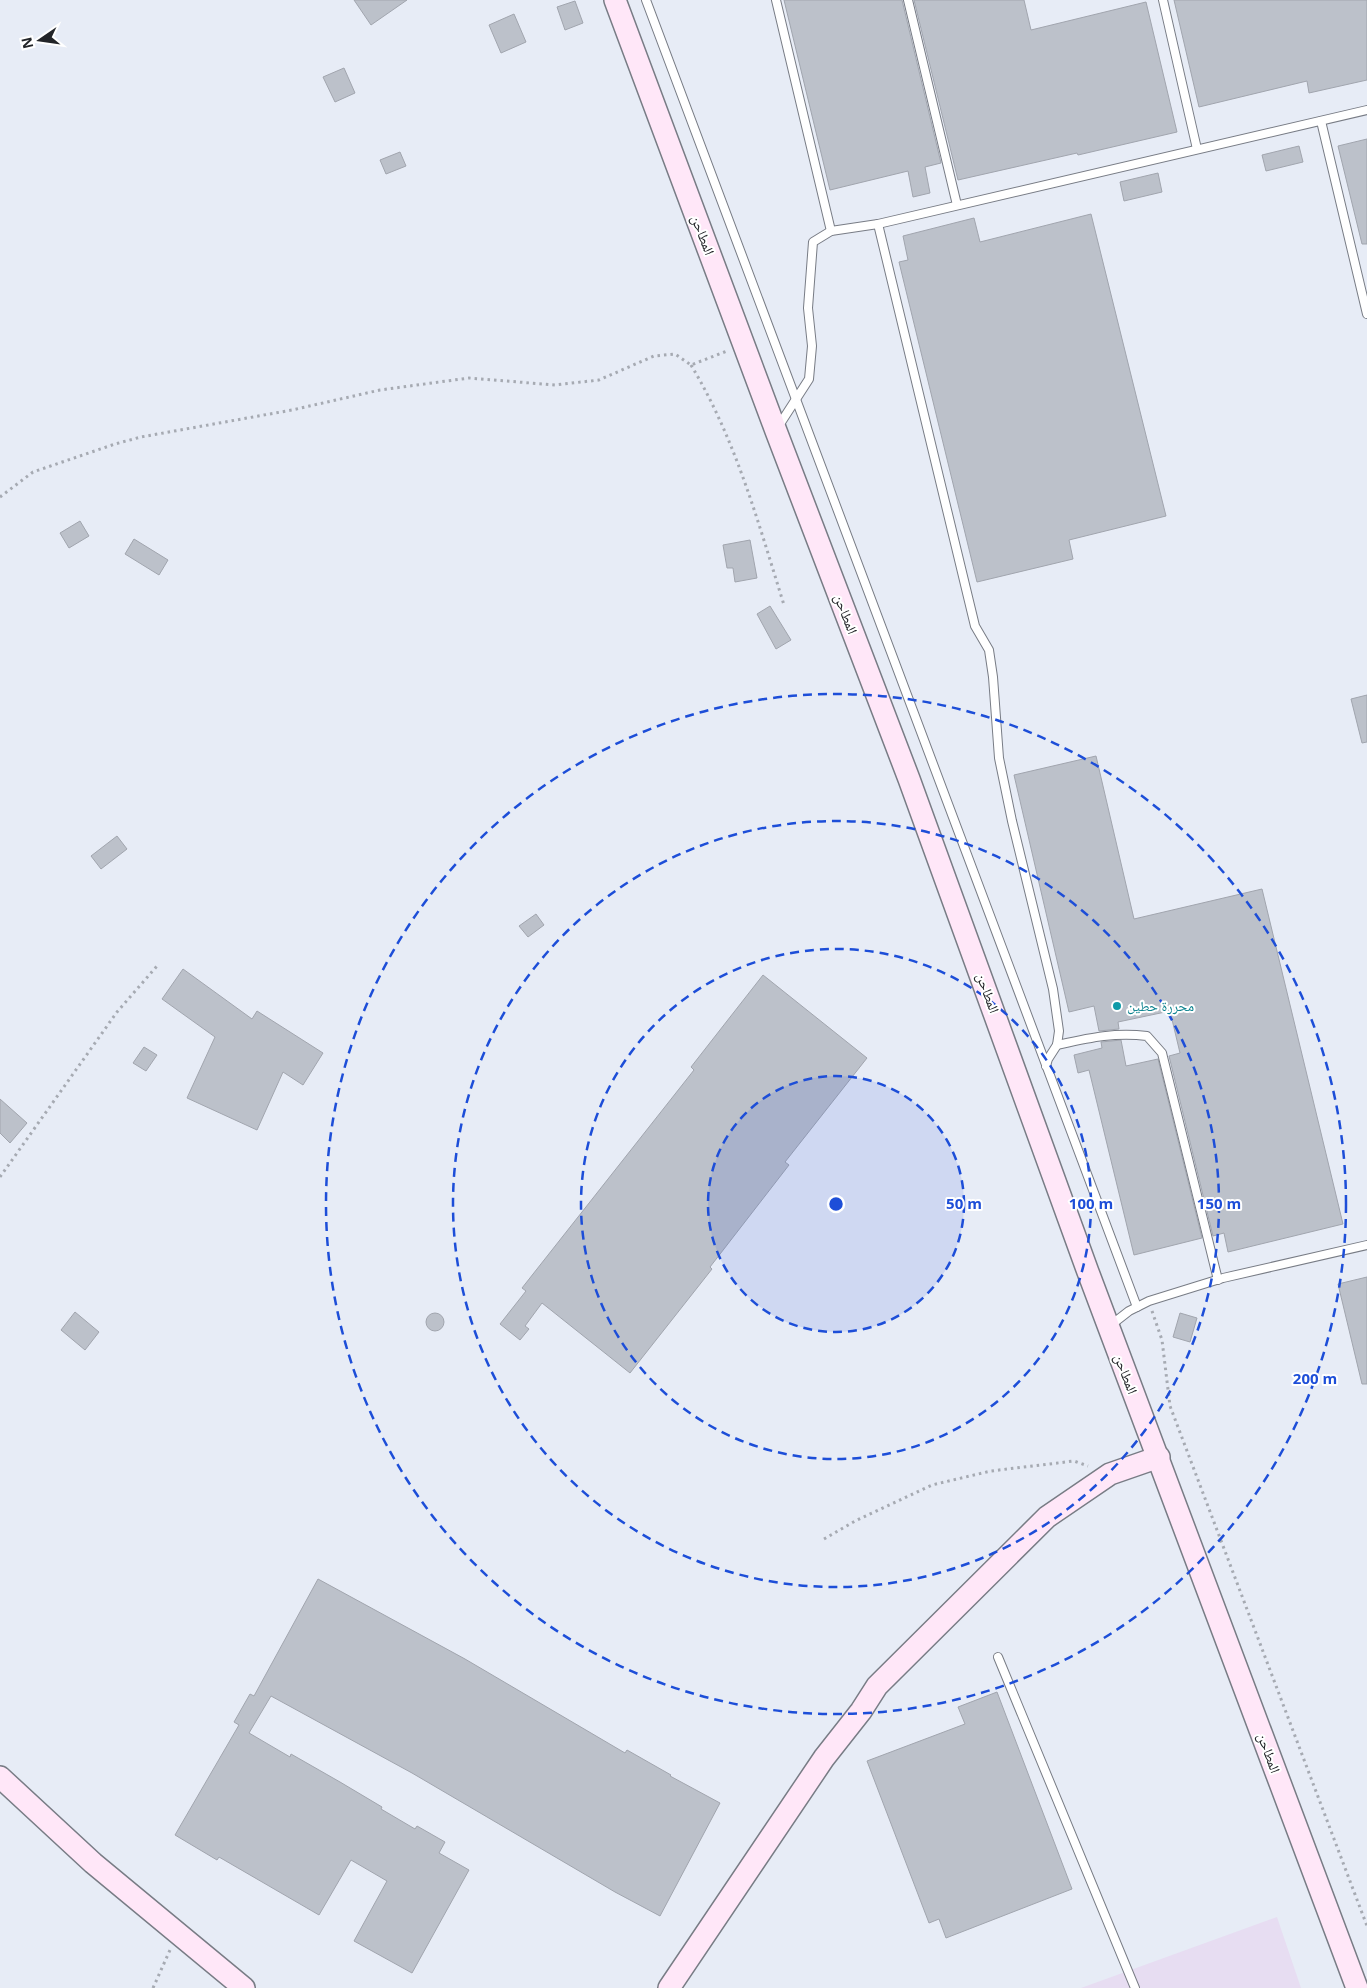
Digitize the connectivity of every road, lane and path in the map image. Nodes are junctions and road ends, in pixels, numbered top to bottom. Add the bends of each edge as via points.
1 (615, 0) edge
2 (646, 0) edge
3 (776, 0) edge
4 (908, 0) edge
5 (1163, 0) edge
6 (1367, 110) edge
7 (1321, 121) junction
8 (1197, 149) junction
9 (957, 205) junction
10 (878, 224) junction
11 (831, 231) junction
12 (1367, 314) edge
13 (744, 345) junction
14 (691, 365) junction
15 (796, 397) junction
16 (776, 430) junction
17 (0, 497) edge
18 (784, 605) dead end
19 (157, 966) dead end
20 (1057, 1045) junction
21 (1046, 1066) junction
22 (0, 1176) edge
23 (1367, 1244) edge
24 (1218, 1280) junction
25 (1148, 1301) junction
26 (1137, 1307) junction
27 (1109, 1327) junction
28 (1158, 1457) junction
29 (1110, 1474) junction
30 (824, 1539) dead end
31 (998, 1657) dead end
32 (0, 1777) edge
33 (1367, 1926) edge
34 (177, 1933) junction
35 (153, 1988) edge
36 (244, 1988) edge
37 (669, 1988) edge
38 (1135, 1988) edge
39 (1357, 1988) edge

1 - 13 main road, المطاحن
2 - 15 lane
3 - 11 lane
4 - 9 lane
5 - 8 lane
6 - 7 lane
7 - 8 lane
7 - 12 lane
8 - 9 lane
9 - 10 lane
10 - 11 lane
10 - 20 lane via 976,626 989,650 999,758 1052,989 1059,1031
11 - 15 lane via 813,242 808,308 812,346 809,379
13 - 14 path
13 - 16 main road, المطاحن
14 - 17 path via 675,354 654,356 599,380 555,385 468,378 380,390 116,444 33,472
14 - 18 path via 715,407 734,451
15 - 16 lane
15 - 21 lane
16 - 27 main road, المطاحن via 909,779
19 - 22 path via 117,1012
20 - 21 lane
20 - 24 lane via 1125,1033 1147,1036 1162,1052
21 - 26 lane
23 - 24 lane
24 - 25 lane
25 - 26 lane
25 - 33 path via 1162,1340 1170,1406
26 - 27 lane
27 - 28 main road, المطاحن
28 - 29 main road
28 - 39 main road, المطاحن
29 - 30 path via 1074,1461 982,1473 932,1485 855,1520
29 - 37 main road via 1047,1517 877,1686 824,1758
31 - 38 lane
32 - 34 main road via 93,1863
34 - 35 path
34 - 36 main road

